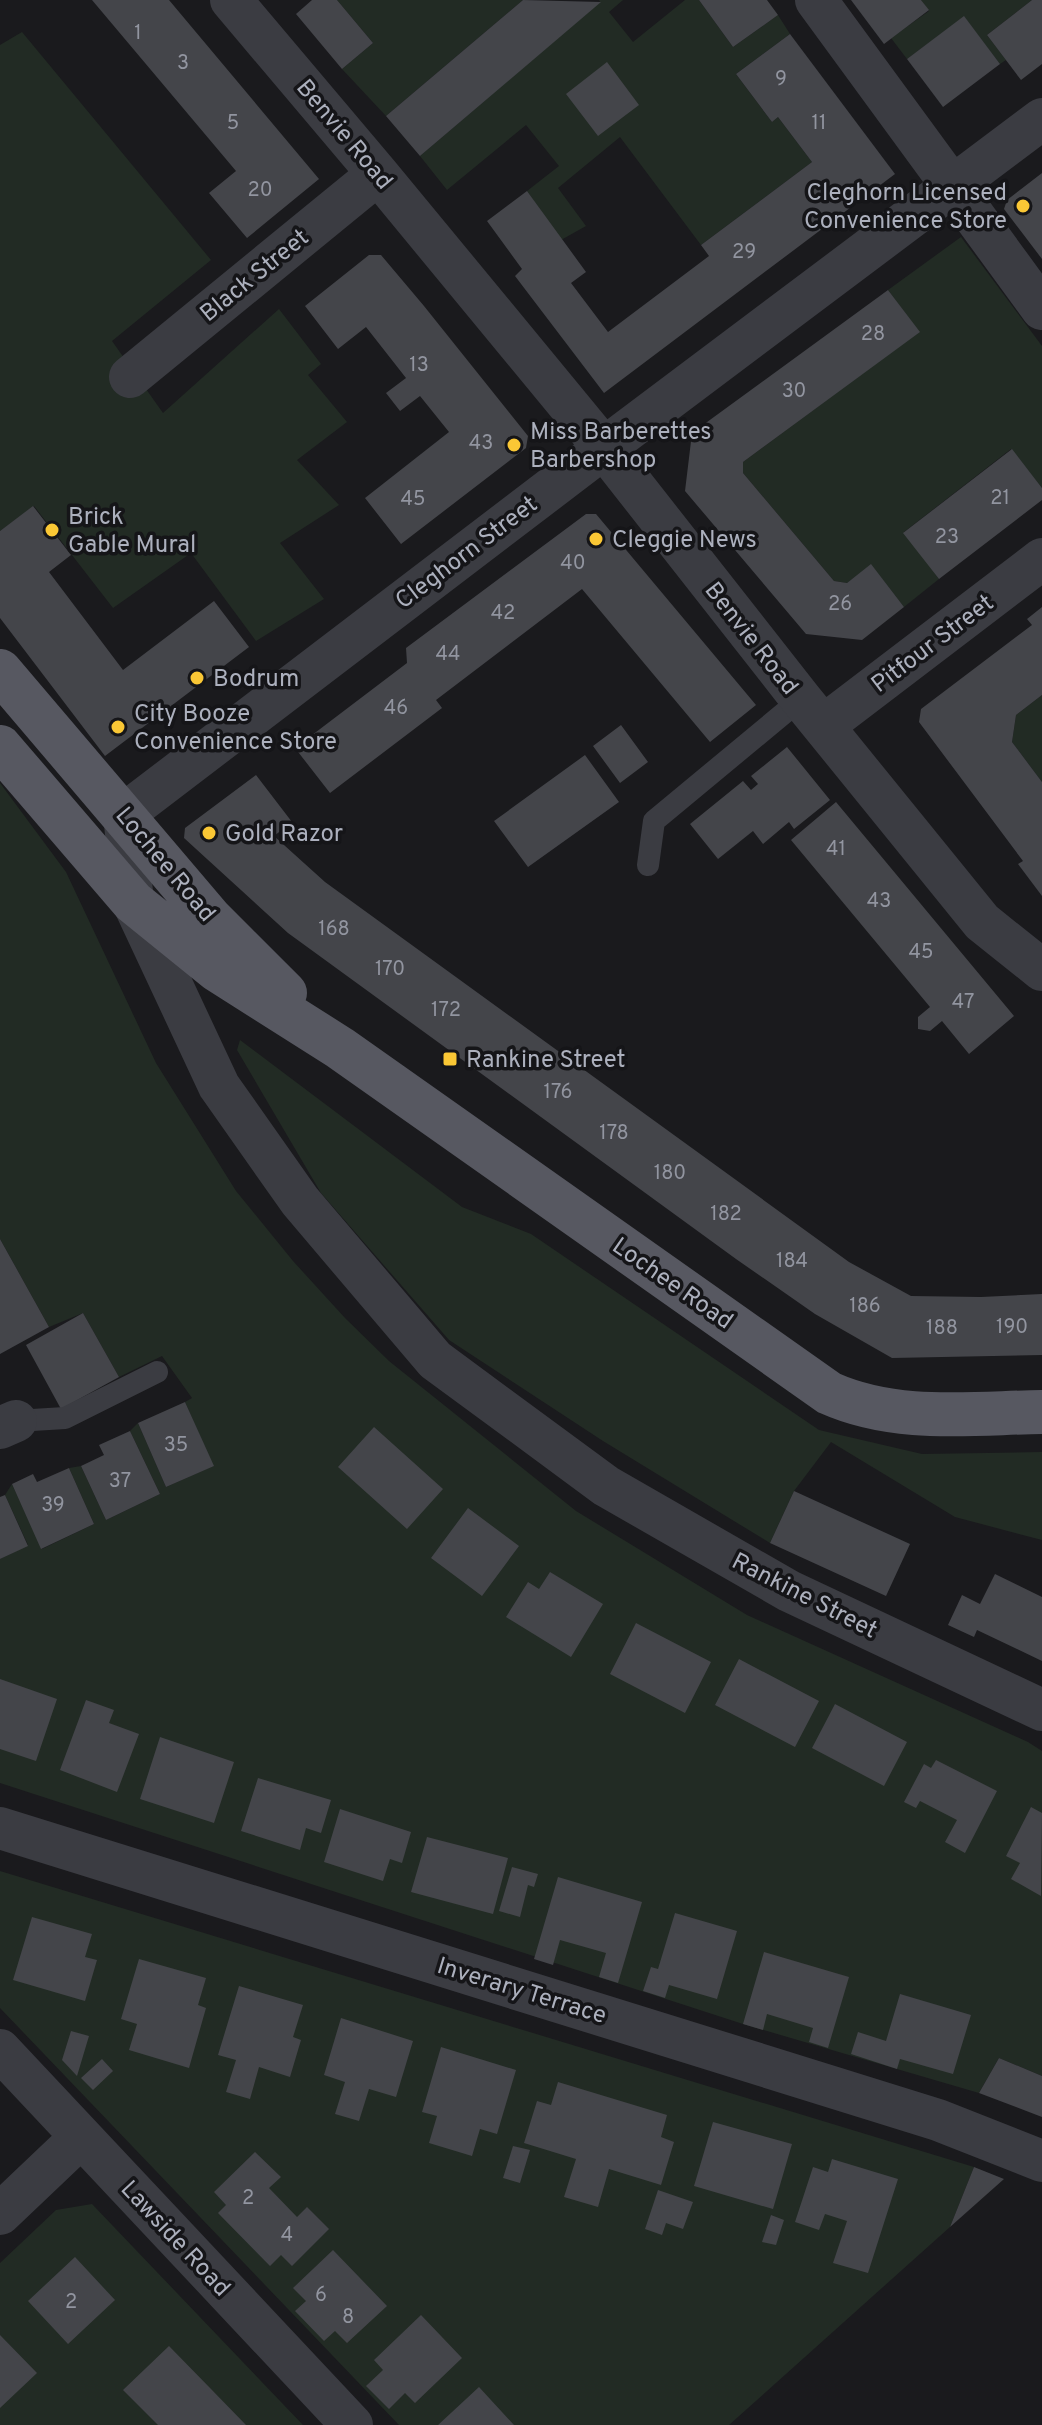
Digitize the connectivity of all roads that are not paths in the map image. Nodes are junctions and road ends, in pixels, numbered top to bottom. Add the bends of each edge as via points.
1 (231, 0) edge
2 (816, 0) edge
3 (1042, 119) edge
4 (378, 174) junction
5 (953, 188) junction
6 (1042, 309) edge
7 (130, 377) dead end
8 (604, 448) junction
9 (1042, 559) edge
10 (0, 671) edge
11 (812, 713) junction
12 (0, 747) edge
13 (124, 814) junction
14 (648, 865) dead end
15 (133, 902) junction
16 (1041, 972) edge
17 (340, 1048) junction
18 (157, 1372) dead end
19 (1042, 1412) edge
20 (8, 1424) edge
21 (1042, 1710) edge
22 (0, 1828) edge
23 (0, 2052) edge
24 (81, 2137) junction
25 (1042, 2161) edge
26 (0, 2214) edge
27 (352, 2425) edge

1 - 4 street, Benvie Road
2 - 5 street
3 - 5 street, Cleghorn Street
4 - 7 street, Black Street
4 - 8 street, Benvie Road
5 - 6 street
5 - 8 street, Cleghorn Street
8 - 11 street, Benvie Road
8 - 13 street, Cleghorn Street
9 - 11 street, Pitfour Street
10 - 13 main road, Lochee Road
11 - 14 lane via 654,821
11 - 16 street, Benvie Road via 982,922
12 - 15 main road, Lochee Road
13 - 15 street, Rankine Street
13 - 17 main road, Lochee Road via 210,918
15 - 17 main road, Lochee Road via 217,970
15 - 21 street, Rankine Street via 219,1086 300,1201 435,1360 606,1486 789,1591
17 - 19 main road, Lochee Road via 829,1393 853,1404 903,1414
18 - 20 lane via 65,1418
22 - 25 street, Inverary Terrace via 923,2115
23 - 24 street, Lawside Road
24 - 26 street
24 - 27 street, Lawside Road

